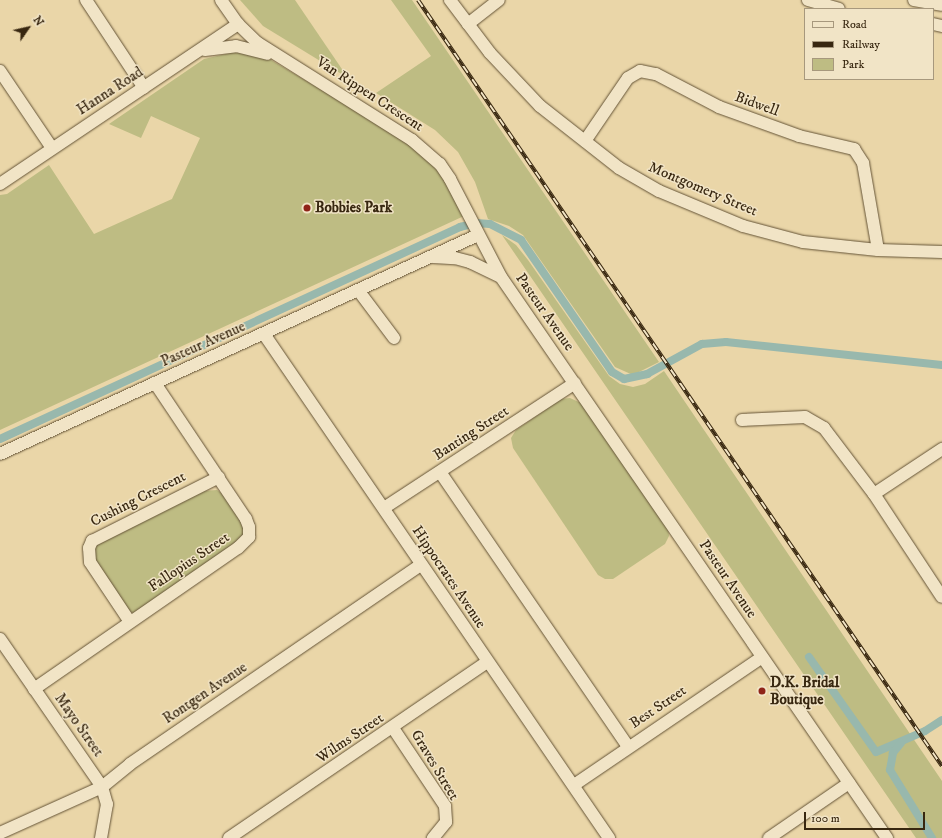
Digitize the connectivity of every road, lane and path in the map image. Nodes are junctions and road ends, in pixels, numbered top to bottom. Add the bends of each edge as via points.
1 (86, 0) edge
2 (222, 0) edge
3 (450, 0) edge
4 (499, 0) edge
5 (808, 0) edge
6 (918, 0) edge
7 (936, 0) edge
8 (942, 5) edge
9 (836, 8) edge
10 (238, 24) junction
11 (468, 24) junction
12 (201, 51) junction
13 (298, 66) junction
14 (0, 71) edge
15 (144, 88) junction
16 (585, 141) junction
17 (52, 148) junction
18 (0, 184) edge
19 (478, 234) junction
20 (878, 250) junction
21 (942, 252) edge
22 (427, 257) junction
23 (502, 277) junction
24 (358, 290) junction
25 (264, 334) junction
26 (394, 338) dead end
27 (155, 383) junction
28 (576, 383) junction
29 (557, 394) junction
30 (586, 398) junction
31 (742, 420) dead end
32 (942, 449) edge
33 (0, 454) edge
34 (440, 472) junction
35 (219, 477) junction
36 (874, 494) junction
37 (384, 508) junction
38 (421, 565) junction
39 (942, 597) edge
40 (130, 622) junction
41 (0, 638) edge
42 (762, 657) junction
43 (487, 662) junction
44 (34, 689) junction
45 (394, 728) junction
46 (628, 747) junction
47 (850, 783) junction
48 (574, 785) junction
49 (102, 787) junction
50 (0, 833) edge
51 (101, 838) edge
52 (229, 838) edge
53 (433, 838) edge
54 (609, 838) edge
55 (769, 838) edge
56 (886, 838) edge

1 - 15 street
2 - 10 street, Van Rippen Crescent
3 - 11 street, Montgomery Street
4 - 11 street
5 - 9 street
6 - 7 street
6 - 8 street
10 - 12 street, Hanna Road
10 - 13 street, Van Rippen Crescent via 258,43
11 - 16 street, Montgomery Street via 507,73 540,106
12 - 13 street via 225,46 249,48
12 - 15 street, Hanna Road
13 - 19 street, Van Rippen Crescent via 428,152 450,179
14 - 17 street
15 - 17 street, Hanna Road
16 - 20 street, Montgomery Street via 619,168 659,191 743,226 803,242
16 - 20 street, Bidwell via 628,78 640,71 656,74 719,107 799,136 854,149 863,163
17 - 18 street, Hanna Road
19 - 22 street, Pasteur Avenue
19 - 23 street, Pasteur Avenue
20 - 21 street, Montgomery Street
22 - 23 street via 455,258
22 - 24 street, Pasteur Avenue
23 - 28 street, Pasteur Avenue
24 - 25 street, Pasteur Avenue
24 - 26 street
25 - 27 street, Pasteur Avenue
25 - 37 street, Hippocrates Avenue
27 - 33 street, Pasteur Avenue
27 - 35 street, Fallopius Street
28 - 29 street, Banting Street
28 - 30 street, Pasteur Avenue
29 - 30 street via 571,392
29 - 34 street, Banting Street
30 - 42 street, Pasteur Avenue
31 - 36 street via 805,417 817,422 832,437
32 - 36 street
34 - 37 street, Banting Street
34 - 46 street
35 - 40 street, Fallopius Street via 249,527 247,542
35 - 40 street, Cushing Crescent via 92,541 89,548 90,562
36 - 39 street
37 - 38 street, Hippocrates Avenue
38 - 43 street, Hippocrates Avenue
38 - 49 street, Rontgen Avenue via 130,764
40 - 44 street, Fallopius Street
41 - 44 street, Mayo Street
42 - 46 street, Best Street
42 - 47 street, Pasteur Avenue
43 - 45 street, Wilms Street
43 - 48 street, Hippocrates Avenue
44 - 49 street, Mayo Street
45 - 52 street, Wilms Street
45 - 53 street, Graves Street via 445,806 446,822
46 - 48 street, Best Street
47 - 55 street
47 - 56 street, Pasteur Avenue
48 - 54 street, Hippocrates Avenue
49 - 50 street, Rontgen Avenue
49 - 51 street, Mayo Street via 107,804

